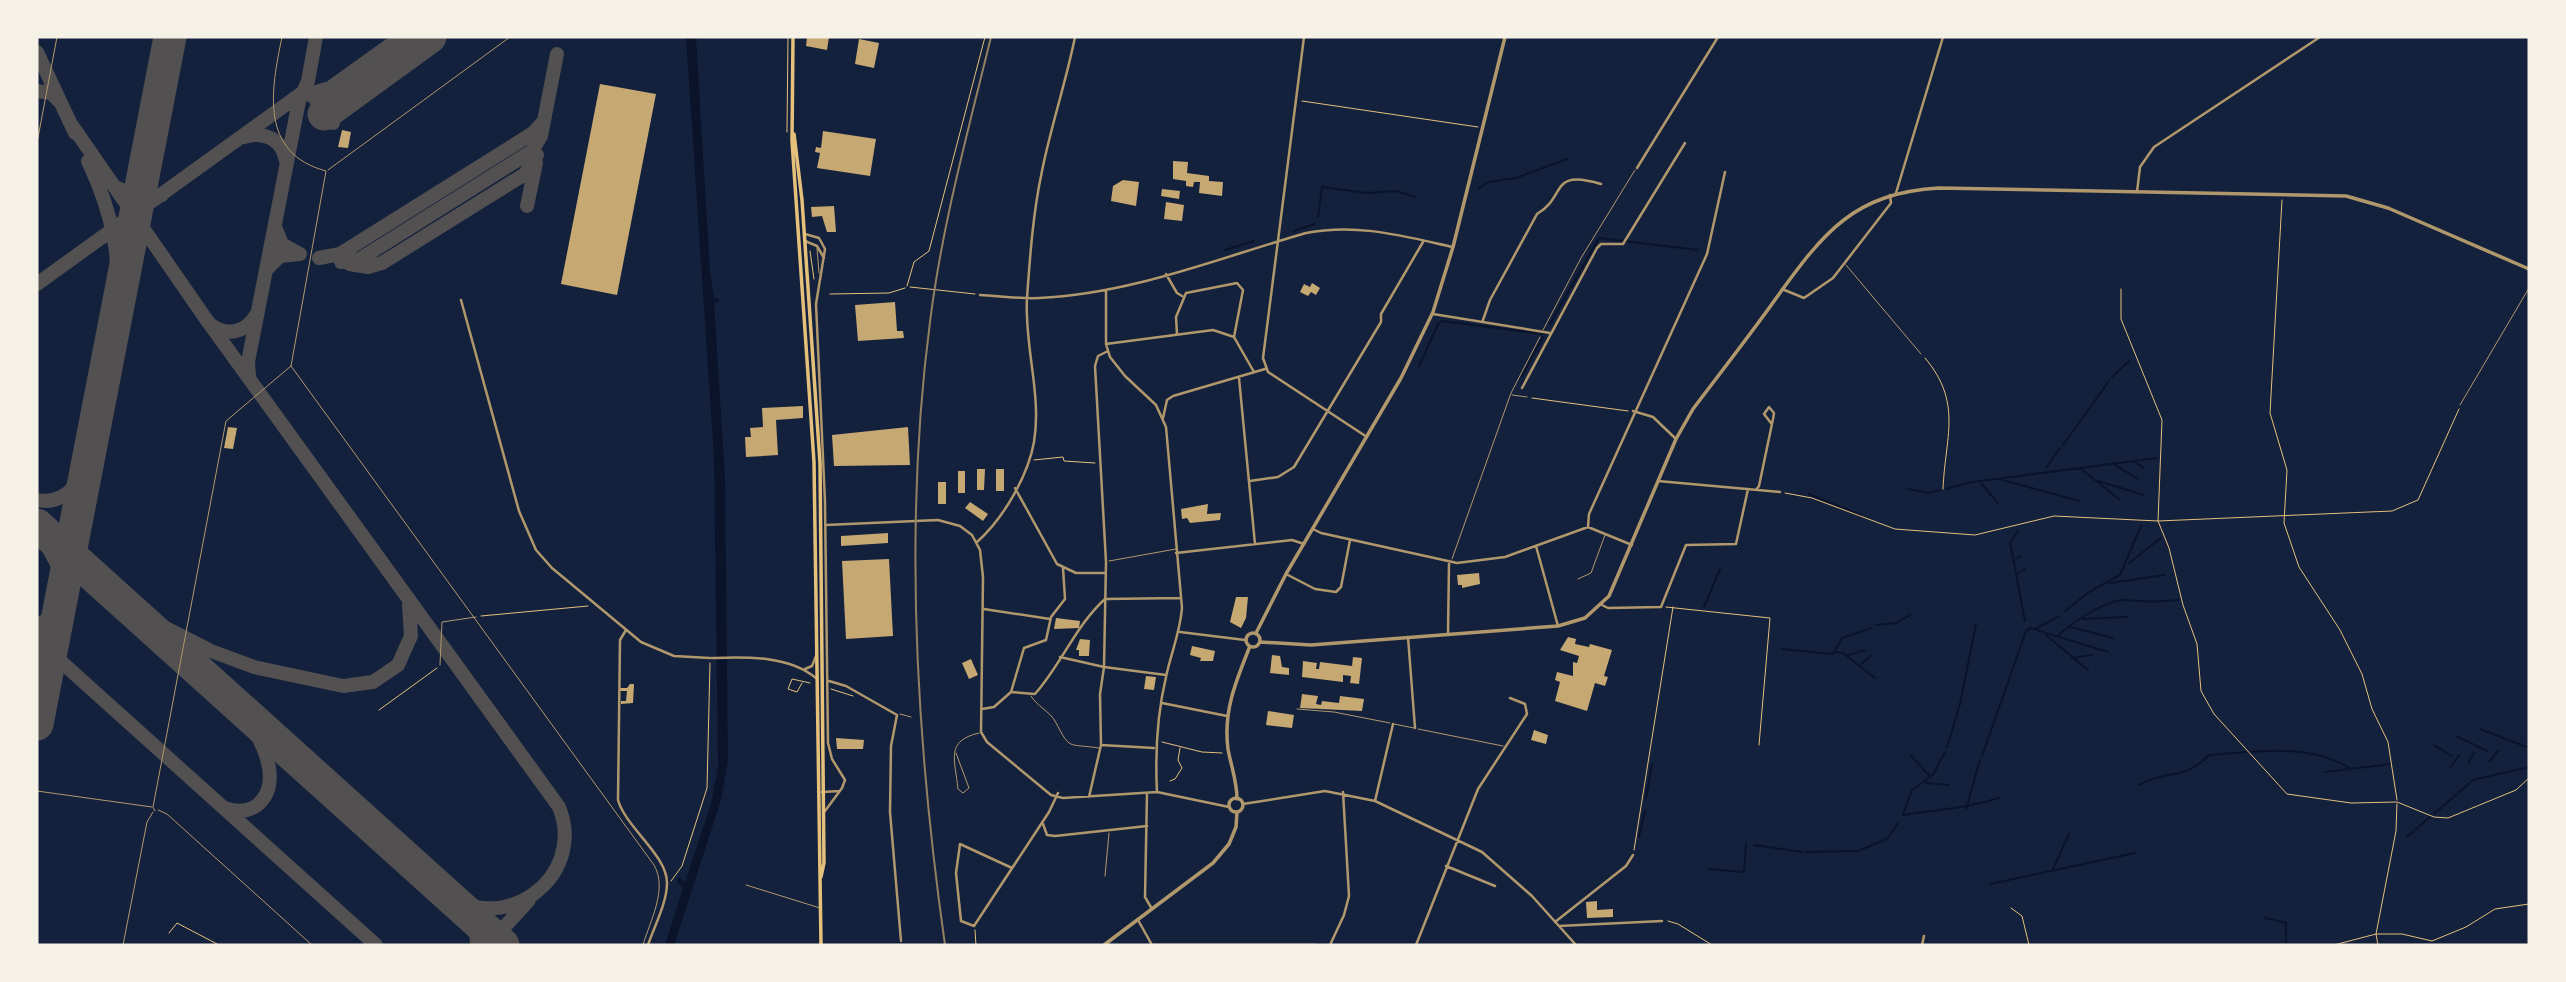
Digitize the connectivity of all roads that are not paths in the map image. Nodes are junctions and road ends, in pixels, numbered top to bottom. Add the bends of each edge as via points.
1 (57, 37) edge
2 (282, 37) edge
3 (510, 37) edge
4 (790, 37) edge
5 (1075, 37) edge
6 (1304, 37) edge
7 (1506, 37) edge
8 (1718, 37) edge
9 (1943, 37) edge
10 (2320, 37) edge
11 (793, 130) junction
12 (37, 143) edge
13 (1685, 144) dead end
14 (1637, 168) joint
15 (326, 172) junction
16 (1725, 172) dead end
17 (1601, 184) dead end
18 (2137, 192) junction
19 (1896, 193) junction
20 (1890, 195) junction
21 (805, 234) junction
22 (800, 238) junction
23 (805, 241) junction
24 (1277, 241) junction
25 (1424, 241) junction
26 (817, 246) junction
27 (1453, 247) junction
28 (824, 258) junction
29 (1844, 263) junction
30 (2529, 269) edge
31 (819, 273) junction
32 (1166, 274) junction
33 (2529, 288) edge
34 (1783, 289) junction
35 (1106, 290) junction
36 (980, 295) road end
37 (1182, 296) junction
38 (1027, 298) junction
39 (461, 300) dead end
40 (1432, 314) junction
41 (1483, 320) junction
42 (1542, 331) junction
43 (1550, 333) junction
44 (1177, 334) junction
45 (1234, 337) junction
46 (1540, 337) dead end
47 (1106, 344) junction
48 (1108, 351) junction
49 (1921, 354) road end
50 (291, 366) junction
51 (1265, 369) junction
52 (1254, 372) junction
53 (1239, 378) junction
54 (1522, 388) dead end
55 (1511, 393) junction
56 (1527, 397) road end
57 (2460, 405) road end
58 (1633, 411) junction
59 (1328, 412) junction
60 (1163, 418) junction
61 (1771, 423) dead end
62 (1367, 437) junction
63 (1675, 439) junction
64 (1250, 481) junction
65 (1658, 481) junction
66 (1015, 488) junction
67 (1748, 489) junction
68 (1756, 490) junction
69 (1780, 492) road end
70 (826, 525) junction
71 (1588, 527) junction
72 (1313, 529) junction
73 (1606, 533) junction
74 (1350, 539) junction
75 (976, 542) junction
76 (1255, 544) junction
77 (1304, 544) junction
78 (1632, 545) junction
79 (1536, 546) junction
80 (1176, 551) junction
81 (1106, 562) junction
82 (1449, 563) junction
83 (1063, 568) junction
84 (1105, 573) junction
85 (1286, 574) junction
86 (1578, 579) dead end
87 (1181, 598) junction
88 (1105, 599) junction
89 (1602, 605) junction
90 (983, 609) junction
91 (475, 617) junction
92 (1050, 620) junction
93 (1558, 626) junction
94 (626, 630) junction
95 (1180, 632) junction
96 (1256, 633) junction
97 (1448, 634) junction
98 (1408, 637) junction
99 (1245, 640) junction
100 (1260, 642) junction
101 (1250, 646) junction
102 (816, 656) junction
103 (1060, 657) junction
104 (440, 665) road end
105 (1104, 667) junction
106 (803, 670) junction
107 (1166, 675) junction
108 (816, 678) junction
109 (827, 681) junction
110 (1011, 692) junction
111 (1031, 695) junction
112 (1510, 698) dead end
113 (1161, 703) junction
114 (982, 709) junction
115 (1297, 709) dead end
116 (897, 715) junction
117 (1227, 716) junction
118 (911, 717) dead end
119 (1393, 724) junction
120 (1415, 728) junction
121 (981, 732) junction
122 (1101, 746) junction
123 (1505, 747) junction
124 (1155, 748) junction
125 (956, 753) junction
126 (37, 791) edge
127 (840, 791) junction
128 (1157, 792) junction
129 (1343, 792) junction
130 (1147, 793) junction
131 (817, 795) junction
132 (823, 795) junction
133 (1057, 795) junction
134 (1089, 796) junction
135 (835, 797) junction
136 (1237, 799) junction
137 (1375, 801) junction
138 (1242, 804) junction
139 (153, 807) junction
140 (1229, 807) junction
141 (155, 811) junction
142 (1237, 812) junction
143 (824, 818) junction
144 (1043, 822) junction
145 (1147, 826) junction
146 (1109, 830) junction
147 (1457, 838) junction
148 (1633, 855) road end
149 (1446, 866) junction
150 (1012, 868) junction
151 (1105, 876) dead end
152 (821, 879) junction
153 (746, 885) dead end
154 (1495, 886) dead end
155 (822, 908) junction
156 (1152, 909) junction
157 (1138, 920) junction
158 (1662, 921) road end
159 (1555, 922) junction
160 (1559, 926) junction
161 (1924, 936) dead end
162 (901, 941) dead end
163 (123, 945) edge
164 (312, 945) edge
165 (643, 945) edge
166 (648, 945) edge
167 (821, 945) edge
168 (1104, 945) edge
169 (1152, 945) edge
170 (1316, 945) edge
171 (1330, 945) edge
172 (1416, 945) edge
173 (1576, 945) edge
174 (1922, 945) edge

1 - 12 lane
2 - 15 lane via 273,89 274,125 299,159
3 - 15 lane
4 - 11 main road
5 - 38 street via 1041,174
6 - 24 street
7 - 27 street
8 - 14 street
9 - 19 street
10 - 18 street via 2154,147 2140,166
11 - 21 main road
11 - 22 main road
13 - 43 street via 1624,246 1601,243 1597,247
14 - 42 lane
15 - 50 lane
16 - 58 street via 1707,254
17 - 41 street via 1570,179 1556,190 1537,214
18 - 19 street via 1939,188
18 - 30 street via 2346,196 2374,202
19 - 20 street
20 - 29 street via 1891,203
20 - 34 street via 1865,204 1834,226
21 - 22 main road
21 - 23 main road
21 - 28 street via 824,243
22 - 23 main road
22 - 102 main road via 813,429
23 - 26 street
23 - 132 main road via 820,463
24 - 25 street via 1332,228
24 - 32 street
24 - 51 street
25 - 27 street
25 - 59 street
26 - 28 street
26 - 31 lane
27 - 40 street
28 - 31 street
29 - 34 street via 1828,283 1807,297
29 - 49 lane
31 - 70 street via 816,317
32 - 35 street
32 - 37 street
33 - 57 lane
34 - 63 street
35 - 38 street
35 - 47 street
36 - 38 street
37 - 44 street via 1175,321
37 - 45 street via 1231,283 1241,286
38 - 66 street via 1034,440
39 - 94 street via 526,533 547,563
40 - 41 street
40 - 62 street
41 - 42 street
42 - 43 street
43 - 54 street
44 - 45 street via 1213,330
44 - 47 street
45 - 52 street
46 - 55 lane
47 - 48 street
48 - 60 street via 1119,370 1156,405
48 - 81 street via 1098,356 1095,366
50 - 91 lane
50 - 139 lane via 226,421
51 - 52 street
51 - 59 street
52 - 53 street
53 - 60 street via 1170,397
53 - 64 street
55 - 56 lane
55 - 82 lane
58 - 63 street via 1653,417
58 - 71 street via 1589,514
59 - 62 street
59 - 64 street via 1288,473
60 - 80 street
61 - 68 street
62 - 72 street
63 - 65 street
64 - 76 street
65 - 67 street
65 - 78 street
66 - 75 street via 995,525
66 - 83 street
67 - 68 street
67 - 89 street via 1736,544 1686,545 1661,607
68 - 69 street
70 - 75 street via 938,520 960,526
70 - 109 street
71 - 73 street
71 - 79 street
72 - 74 street
72 - 77 street
73 - 78 street
73 - 86 lane via 1591,573
74 - 82 street
74 - 85 street via 1341,587 1336,592 1315,589
75 - 90 street via 982,561
76 - 77 street via 1292,540
76 - 80 street
77 - 85 street
78 - 89 street
79 - 82 street via 1496,559
79 - 93 street
80 - 81 lane
80 - 87 street
81 - 84 street
82 - 97 street
83 - 84 street
83 - 92 street via 1065,599
84 - 88 street
85 - 96 street
87 - 88 street
87 - 95 street
88 - 103 street
88 - 105 street
89 - 93 street via 1585,618
90 - 92 street
90 - 114 street
91 - 104 lane via 442,622
91 - 165 lane via 657,871 659,895
92 - 110 street via 1046,640 1024,648
93 - 97 street
94 - 106 street via 660,652 764,659
94 - 166 street via 620,639 618,800 663,868 667,886
95 - 99 street
95 - 107 street
96 - 99 street
96 - 100 street
97 - 98 street
98 - 100 street via 1311,645
98 - 120 street
99 - 101 street
100 - 101 street
101 - 117 street
102 - 106 street via 812,666
102 - 108 main road
103 - 105 street
103 - 111 street
105 - 107 street
105 - 122 street
106 - 108 street
107 - 113 street
108 - 131 main road
109 - 116 street via 846,686
109 - 127 street via 828,743 844,777
110 - 111 street
110 - 114 street via 994,707
111 - 122 lane via 1052,717 1067,743
112 - 123 street via 1527,709
113 - 117 street
113 - 124 street
114 - 121 street
115 - 119 lane
116 - 118 lane
116 - 162 street via 891,746 890,812
117 - 136 street
119 - 120 lane
119 - 137 street
120 - 123 lane
121 - 125 lane via 963,736
121 - 133 street via 987,742
122 - 124 street
122 - 134 street
123 - 147 street via 1478,789
124 - 128 street
125 - 125 lane via 958,789 963,793 969,782
126 - 139 lane
127 - 132 street
127 - 135 street
128 - 130 street
128 - 140 street
129 - 137 street
129 - 138 street via 1306,792
129 - 171 street via 1349,896
130 - 134 street
130 - 145 street
131 - 132 street
131 - 152 main road
132 - 135 street
132 - 143 main road
133 - 134 street
133 - 144 street
135 - 143 street
136 - 138 street
136 - 140 street
137 - 147 street
138 - 142 street
139 - 141 lane
140 - 142 street
141 - 163 lane via 147,822
141 - 164 lane via 167,814
142 - 156 street via 1236,827 1222,854
143 - 152 main road
144 - 146 street via 1047,835
144 - 150 street
145 - 146 street
145 - 156 street via 1145,897
146 - 151 lane
147 - 149 street
147 - 159 street via 1493,860
148 - 159 street via 1626,866
149 - 154 street
149 - 172 street
150 - 150 street via 960,844 956,873 959,916 966,925 974,926
152 - 155 main road
153 - 155 lane
155 - 167 main road
156 - 157 street
157 - 168 street
157 - 169 street
158 - 160 street
159 - 160 street
160 - 173 street
161 - 174 street
169 - 170 street

